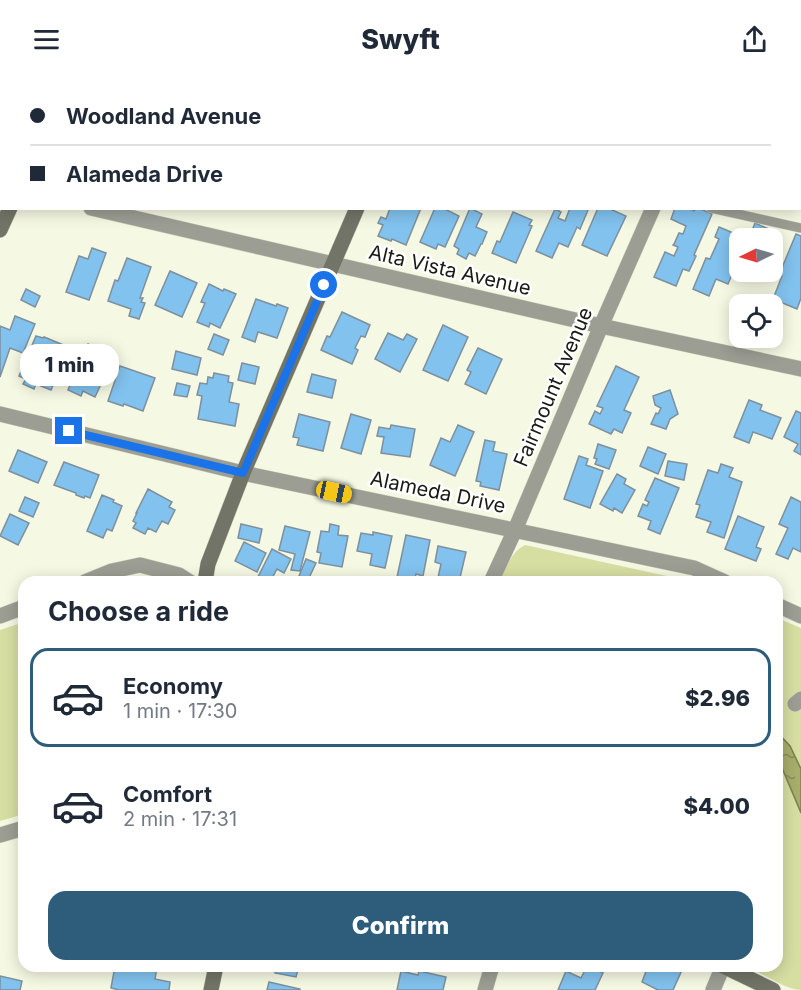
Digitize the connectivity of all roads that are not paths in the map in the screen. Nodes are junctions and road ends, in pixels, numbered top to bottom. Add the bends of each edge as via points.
1 (9, 210) edge
2 (100, 210) edge
3 (356, 210) edge
4 (652, 210) edge
5 (720, 210) edge
6 (801, 228) edge
7 (0, 230) edge
8 (333, 264) junction
9 (601, 326) junction
10 (801, 369) edge
11 (0, 414) edge
12 (243, 473) junction
13 (515, 530) junction
14 (100, 576) edge
15 (181, 576) edge
16 (206, 576) edge
17 (495, 576) edge
18 (712, 576) edge
19 (18, 608) edge
20 (783, 608) edge
21 (0, 616) edge
22 (801, 616) edge
23 (18, 830) edge
24 (0, 835) edge
25 (215, 972) edge
26 (490, 972) edge
27 (720, 972) edge
28 (736, 972) edge
29 (211, 990) edge
30 (484, 990) edge
31 (713, 990) edge
32 (773, 990) edge

1 - 7 street
2 - 8 street, Alta Vista Avenue
3 - 8 street
4 - 9 street, Fairmount Avenue
5 - 6 lane
8 - 9 street, Alta Vista Avenue
8 - 12 street
9 - 10 street, Alta Vista Avenue
9 - 13 street, Fairmount Avenue
11 - 12 street, Alameda Drive
12 - 13 street, Alameda Drive
12 - 16 street
13 - 17 street, Fairmount Avenue
13 - 18 street, Alameda Drive via 694,568
14 - 15 street via 140,565
19 - 21 street
20 - 22 street
23 - 24 street
25 - 29 street
26 - 30 street
27 - 31 street
28 - 32 street

